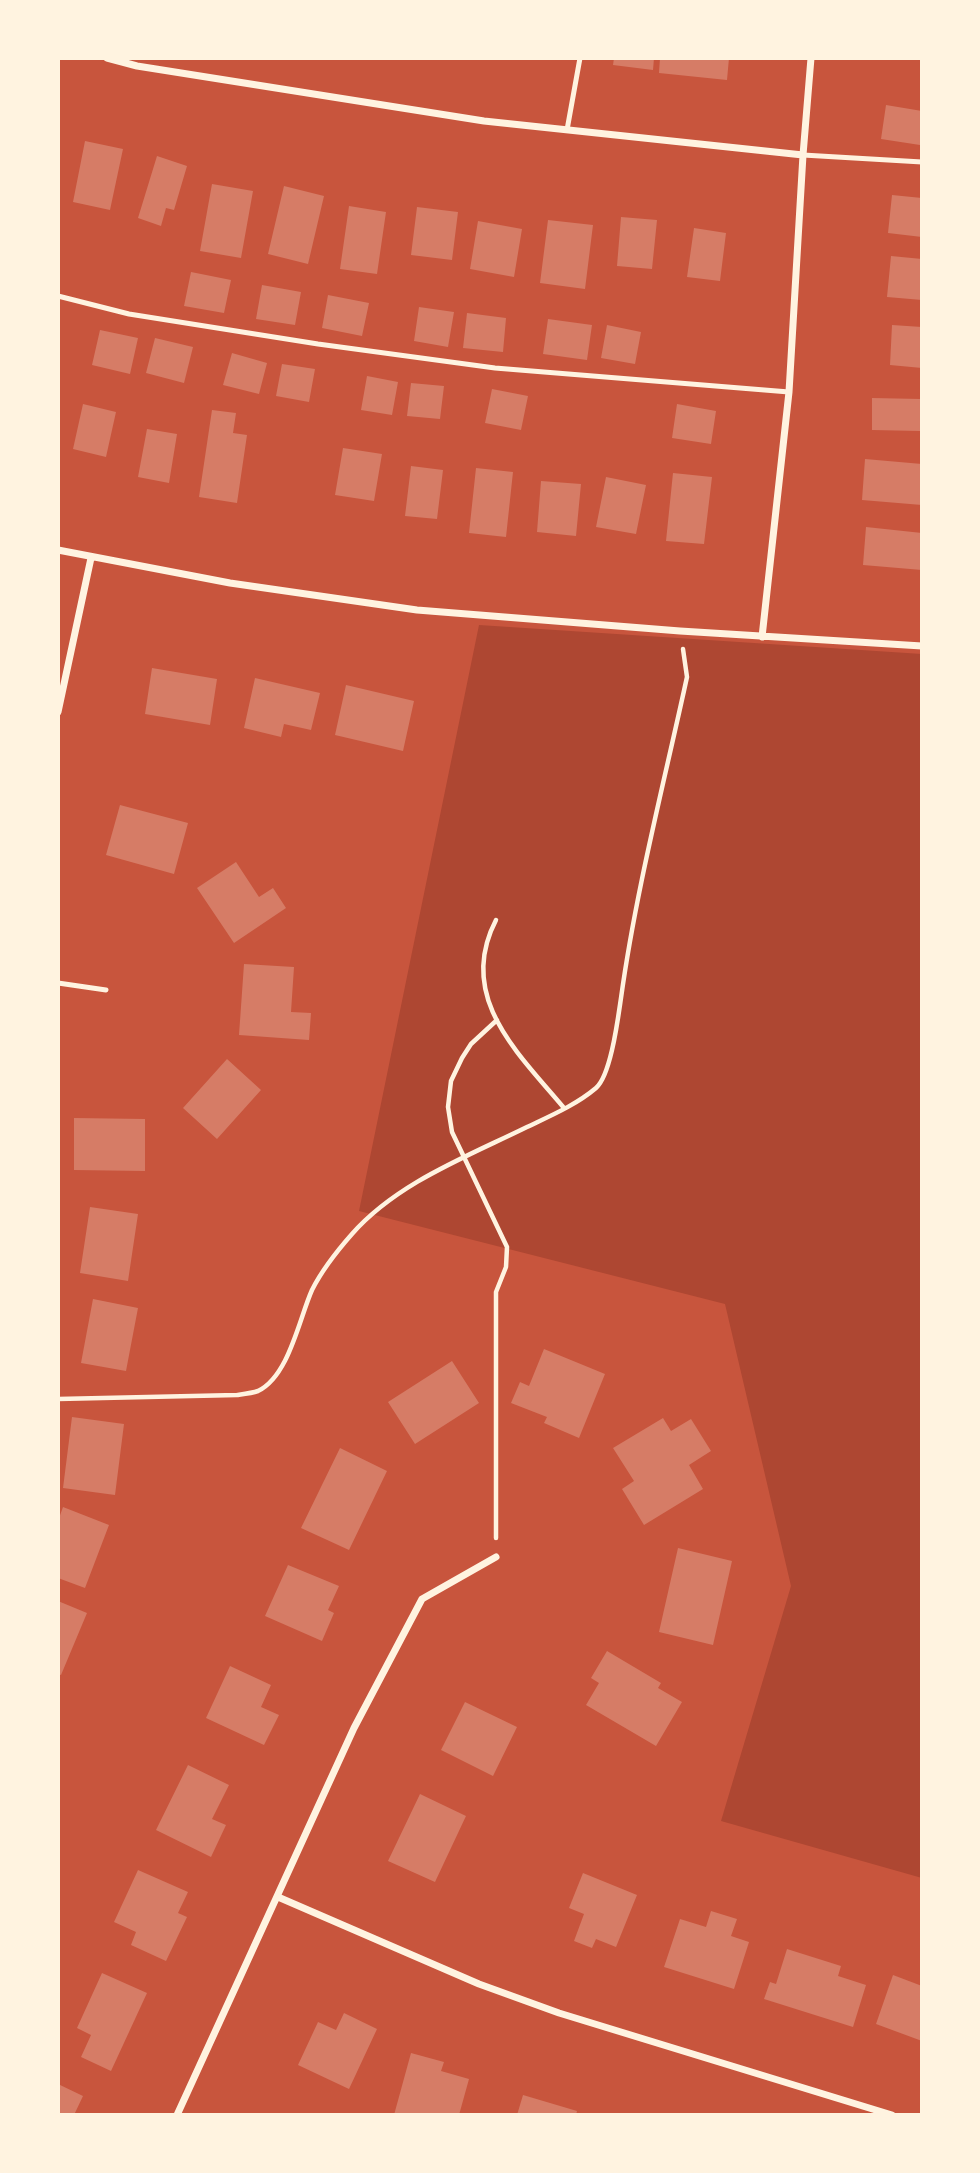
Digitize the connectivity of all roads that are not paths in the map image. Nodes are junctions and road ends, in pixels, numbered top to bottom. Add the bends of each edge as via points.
1 (107, 58) edge
2 (580, 58) edge
3 (811, 58) edge
4 (567, 130) junction
5 (803, 155) junction
6 (922, 162) edge
7 (58, 296) edge
8 (789, 392) junction
9 (58, 551) edge
10 (91, 558) junction
11 (762, 637) junction
12 (922, 646) edge
13 (58, 712) edge
14 (58, 983) edge
15 (106, 990) dead end
16 (496, 1557) road end
17 (278, 1897) junction
18 (177, 2115) edge
19 (892, 2115) edge

1 - 4 street via 430,113
2 - 4 lane
3 - 5 street
4 - 5 street
5 - 6 lane
5 - 8 street
7 - 8 lane via 142,316 481,367
8 - 11 street
9 - 10 street
10 - 11 street via 416,610
10 - 13 street
11 - 12 street
14 - 15 lane
16 - 17 street via 422,1599 354,1728
17 - 18 street
17 - 19 street via 479,1984 559,2013

